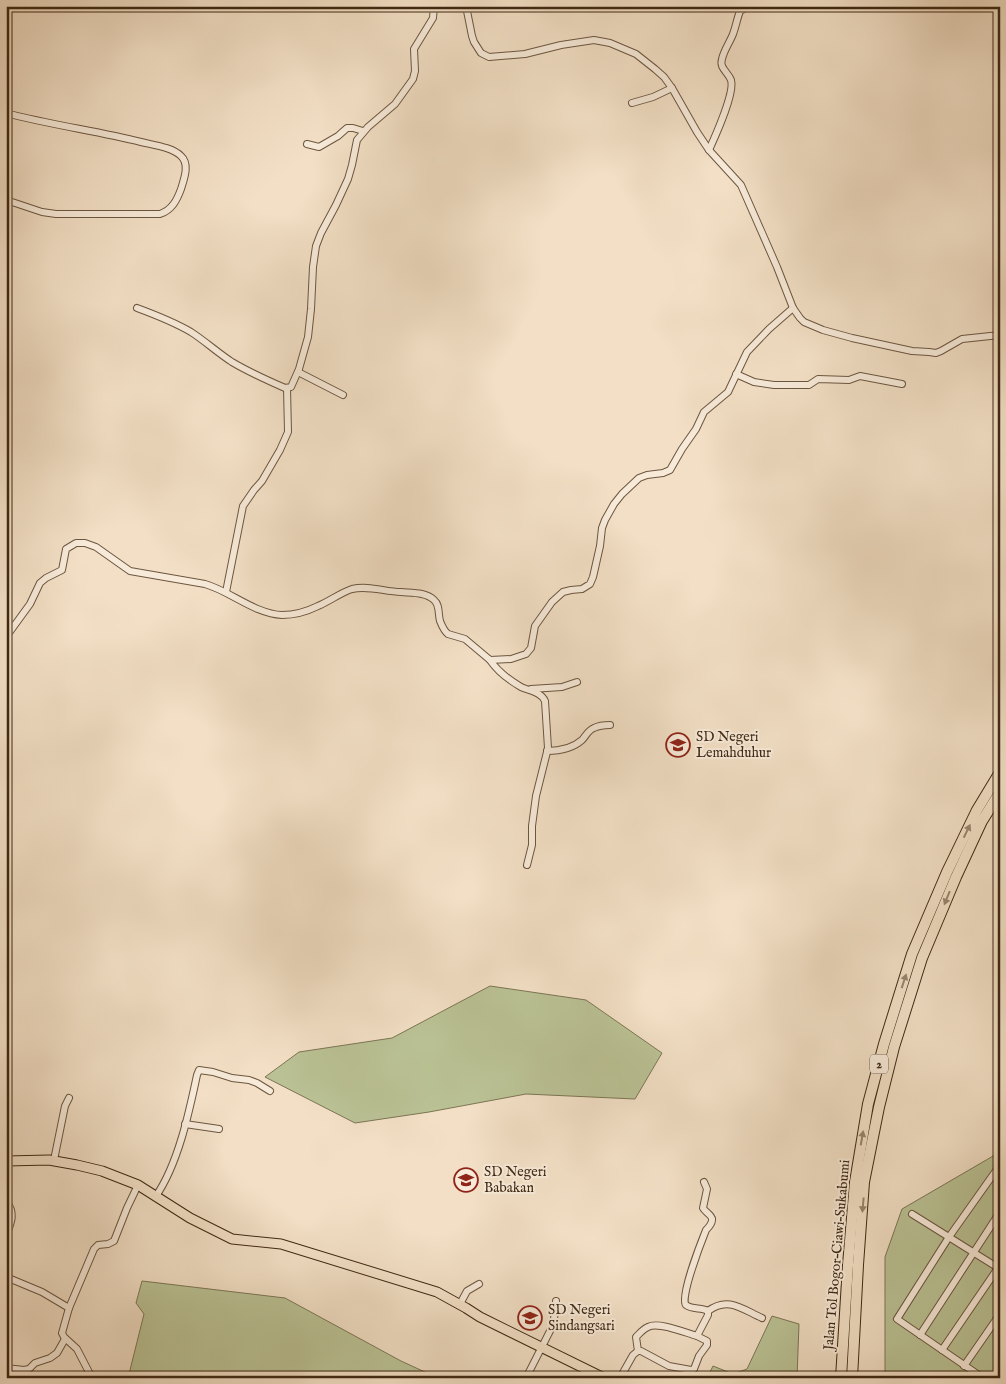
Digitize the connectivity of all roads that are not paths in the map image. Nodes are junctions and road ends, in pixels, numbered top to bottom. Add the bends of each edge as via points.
1 (434, 6) edge
2 (466, 6) edge
3 (750, 6) edge
4 (739, 9) edge
5 (672, 88) junction
6 (632, 103) dead end
7 (6, 113) edge
8 (363, 131) junction
9 (307, 144) dead end
10 (709, 150) junction
11 (6, 200) edge
12 (137, 308) dead end
13 (793, 308) junction
14 (1000, 336) edge
15 (298, 372) junction
16 (736, 374) junction
17 (902, 384) dead end
18 (287, 388) junction
19 (343, 395) dead end
20 (226, 592) junction
21 (6, 637) edge
22 (490, 660) junction
23 (577, 682) dead end
24 (527, 690) junction
25 (610, 724) dead end
26 (548, 751) junction
27 (1000, 772) edge
28 (1000, 792) edge
29 (527, 865) dead end
30 (270, 1092) dead end
31 (69, 1098) dead end
32 (186, 1124) junction
33 (218, 1130) dead end
34 (54, 1160) junction
35 (6, 1161) edge
36 (1000, 1165) edge
37 (704, 1182) dead end
38 (138, 1185) junction
39 (156, 1196) junction
40 (6, 1201) edge
41 (1000, 1212) edge
42 (912, 1214) dead end
43 (6, 1236) edge
44 (949, 1237) junction
45 (974, 1252) junction
46 (999, 1267) edge
47 (6, 1277) edge
48 (478, 1284) dead end
49 (556, 1301) dead end
50 (460, 1304) junction
51 (69, 1308) junction
52 (708, 1312) junction
53 (1000, 1314) edge
54 (762, 1318) dead end
55 (920, 1335) junction
56 (698, 1336) junction
57 (65, 1339) junction
58 (541, 1347) junction
59 (942, 1350) junction
60 (638, 1351) junction
61 (964, 1366) junction
62 (6, 1368) edge
63 (92, 1378) edge
64 (526, 1378) edge
65 (604, 1378) edge
66 (620, 1378) edge
67 (841, 1378) edge
68 (852, 1378) edge
69 (983, 1378) edge

1 - 8 street via 433,18 414,49 415,71 411,83 395,104
2 - 5 street via 472,36 484,56 525,54 587,40 602,41 645,60
3 - 4 street
4 - 10 street via 722,59 731,88
5 - 6 street
5 - 10 street
7 - 11 street via 167,149 181,156 186,168 178,197 170,208 160,214 56,214
8 - 9 street via 350,128 319,147
8 - 15 street via 357,140 348,179 316,246 308,332
10 - 13 street via 743,189
12 - 18 street via 178,325 233,362
13 - 14 street via 804,322 824,330 912,350 936,353 962,339
13 - 16 street via 747,352
15 - 18 street via 291,387
15 - 19 street
16 - 17 street via 754,382 774,385 806,385 818,380 849,380 860,376
16 - 22 street via 726,394 704,412 670,470 640,478 614,504 602,528 590,584 563,592 552,602 535,626 533,641 526,654
18 - 20 street via 288,432 262,481 243,506
20 - 21 street via 204,584 130,571 94,546 76,543 66,549 62,570 40,583 30,604
20 - 22 street via 279,615 296,614 358,588 420,593 436,602 440,622 448,634 465,640
22 - 24 street via 501,674
23 - 24 street via 562,687
24 - 26 street via 545,701
25 - 26 street via 594,728 571,748
26 - 29 street via 536,796
67 -> 27 highway, Jalan Tol Bogor–Ciawi–Sukabumi / 2 via 854,1182 868,1104 912,954 976,810
28 -> 68 highway, Jalan Tol Bogor–Ciawi–Sukabumi / 2 via 982,821 922,958 894,1046 864,1182
30 - 32 street via 248,1080 199,1070
31 - 34 street via 64,1106
32 - 33 street
32 - 39 street via 167,1178
34 - 35 main road
34 - 38 main road via 102,1171
36 - 44 street
37 - 52 street via 707,1189 703,1208 712,1221 684,1300 688,1306
38 - 39 main road
38 - 51 street via 114,1241 94,1249
39 - 50 main road via 190,1218 232,1238 281,1244 436,1292
40 - 43 street via 12,1211
41 - 45 street
42 - 44 street
44 - 45 street
44 - 55 street via 897,1319
45 - 46 street
45 - 55 street
46 - 59 street
47 - 51 street
48 - 50 street via 467,1291
49 - 58 street via 552,1327
50 - 58 main road
51 - 57 street via 62,1330
52 - 54 street via 728,1303
52 - 56 street
53 - 61 street
55 - 59 street
56 - 60 street via 660,1325 647,1327 636,1338
56 - 60 street via 708,1344 692,1370 670,1366
57 - 62 street via 57,1354 28,1369
57 - 63 street via 77,1350
58 - 64 street
58 - 65 main road
59 - 61 street
60 - 66 street
61 - 69 street

